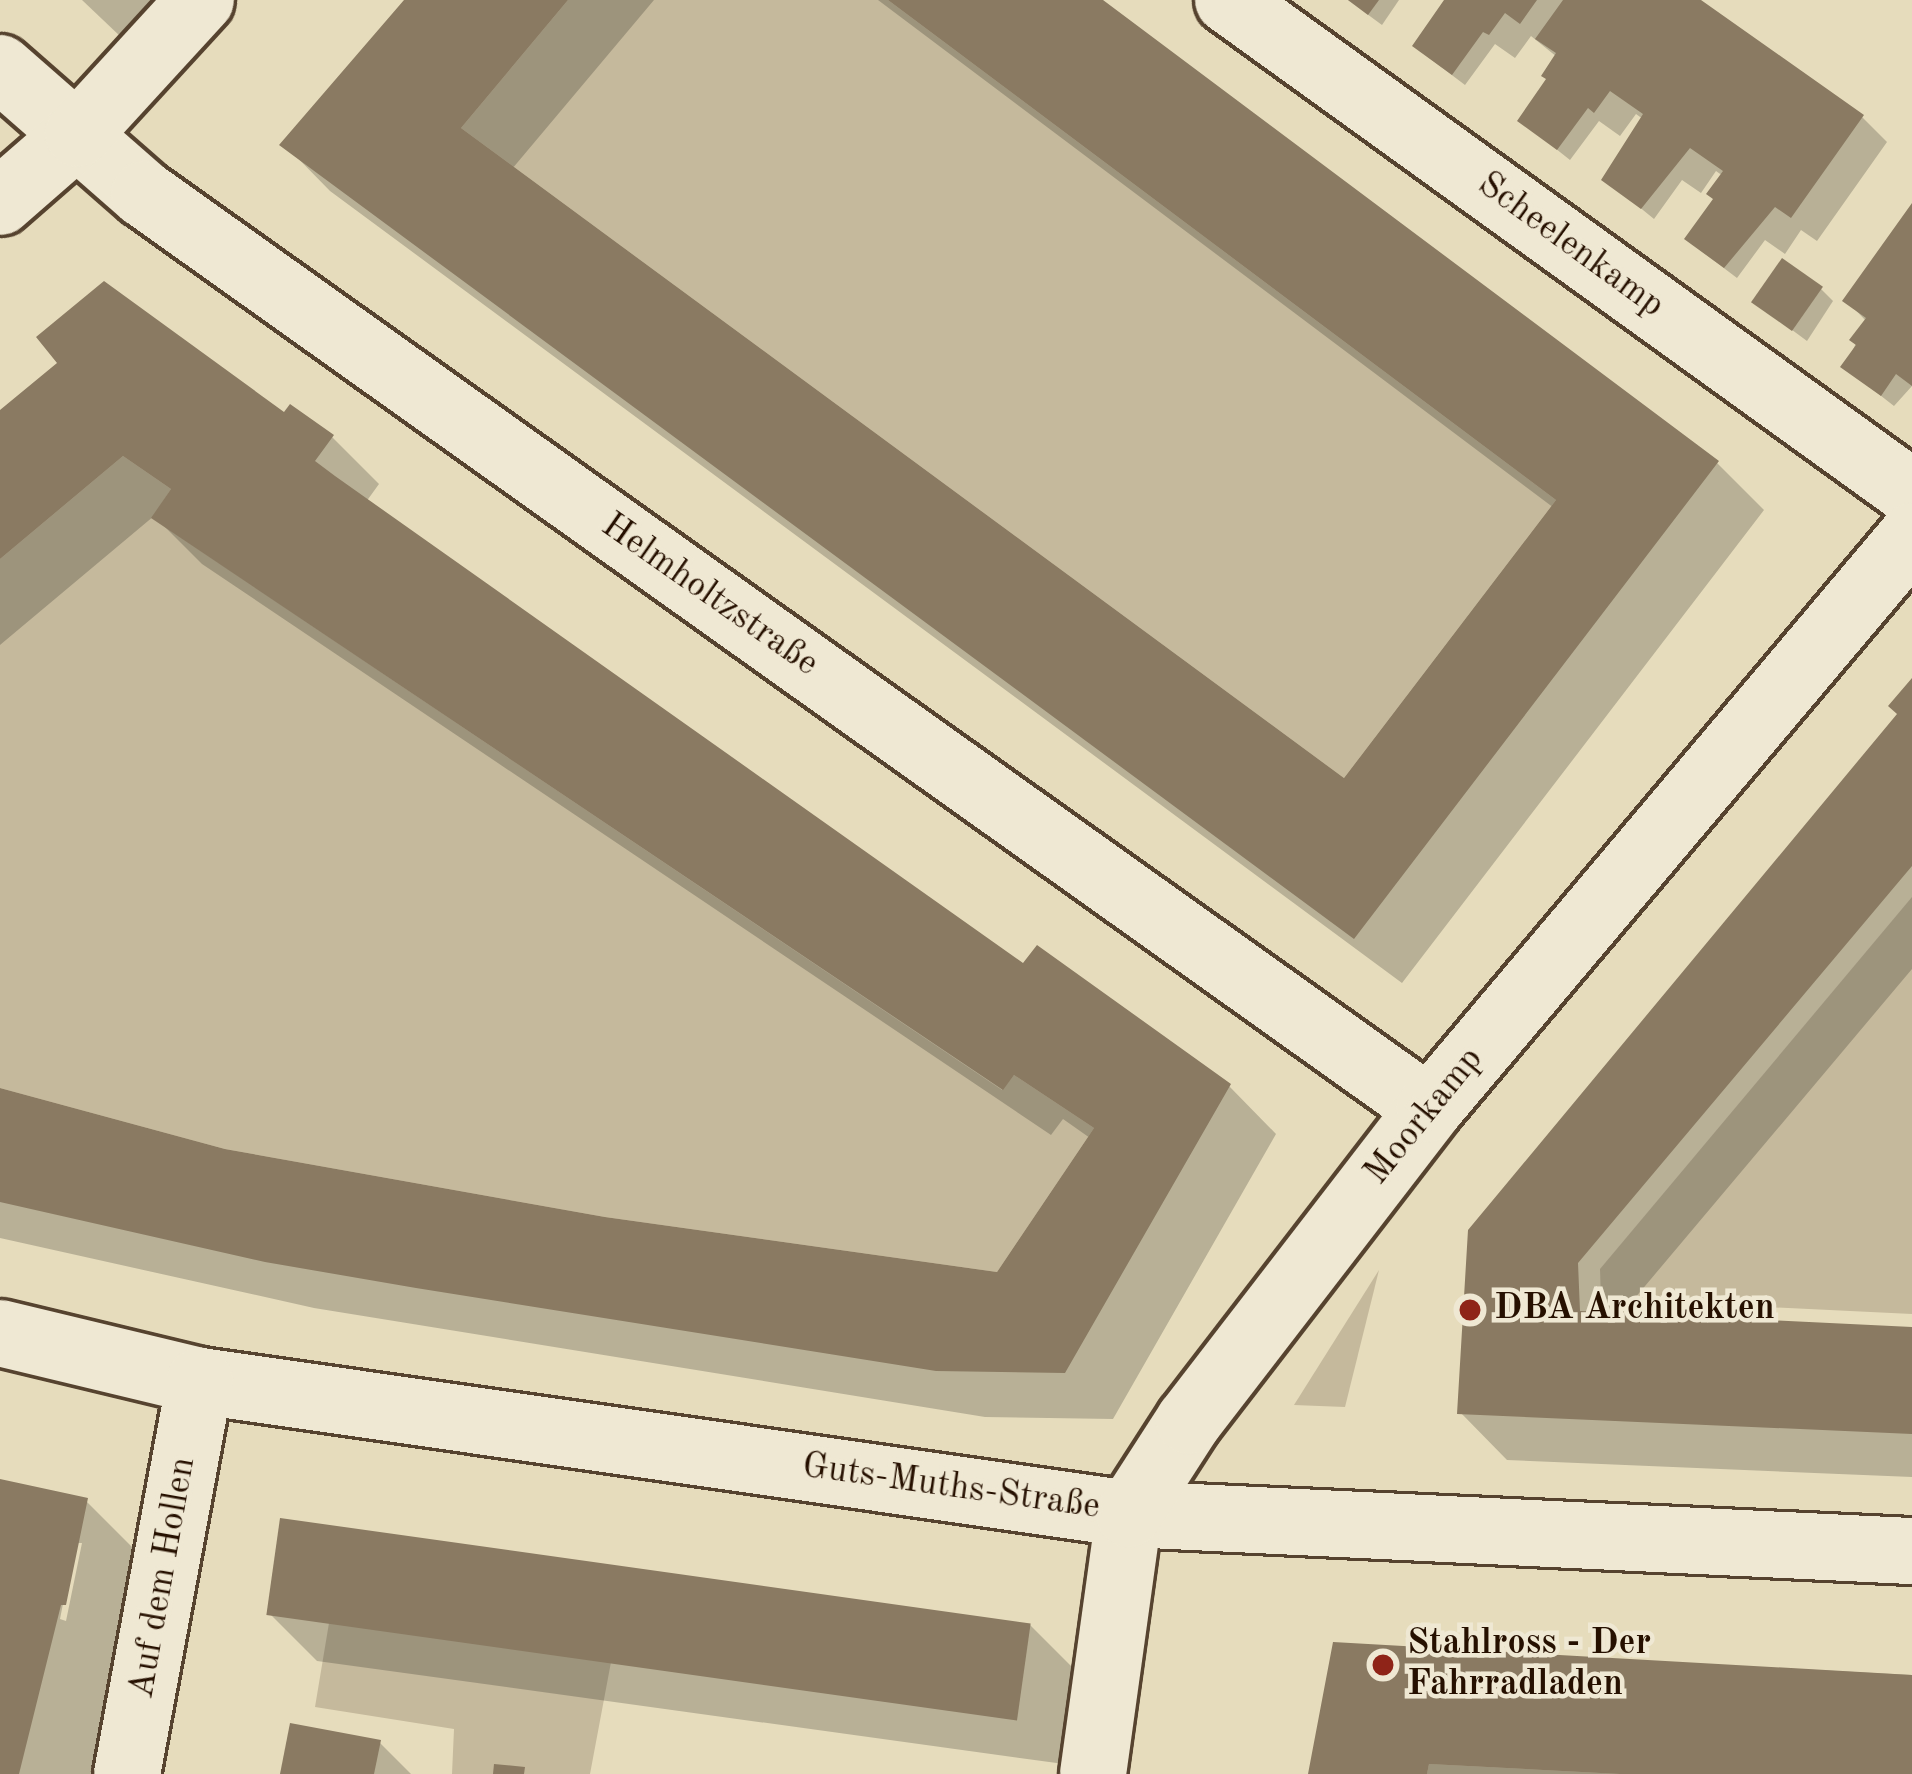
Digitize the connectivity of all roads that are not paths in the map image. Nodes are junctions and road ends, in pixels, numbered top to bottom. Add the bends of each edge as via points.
1 (201, 0) edge
2 (1228, 0) edge
3 (0, 68) edge
4 (78, 134) junction
5 (0, 202) edge
6 (1912, 493) edge
7 (1912, 536) edge
8 (1429, 1108) junction
9 (0, 1333) edge
10 (200, 1382) junction
11 (1130, 1514) junction
12 (1912, 1551) edge
13 (127, 1774) edge
14 (1093, 1774) edge

1 - 4 street
2 - 6 street, Scheelenkamp
3 - 4 street, Helmholtzstraße
4 - 5 street
4 - 8 street, Helmholtzstraße via 144,194
7 - 8 street, Moorkamp
8 - 11 street, Moorkamp via 1228,1367
9 - 10 street, Guts-Muths-Straße
10 - 11 street, Guts-Muths-Straße
10 - 13 street, Auf dem Hollen
11 - 12 street, Guts-Muths-Straße
11 - 14 street, Moorkamp

